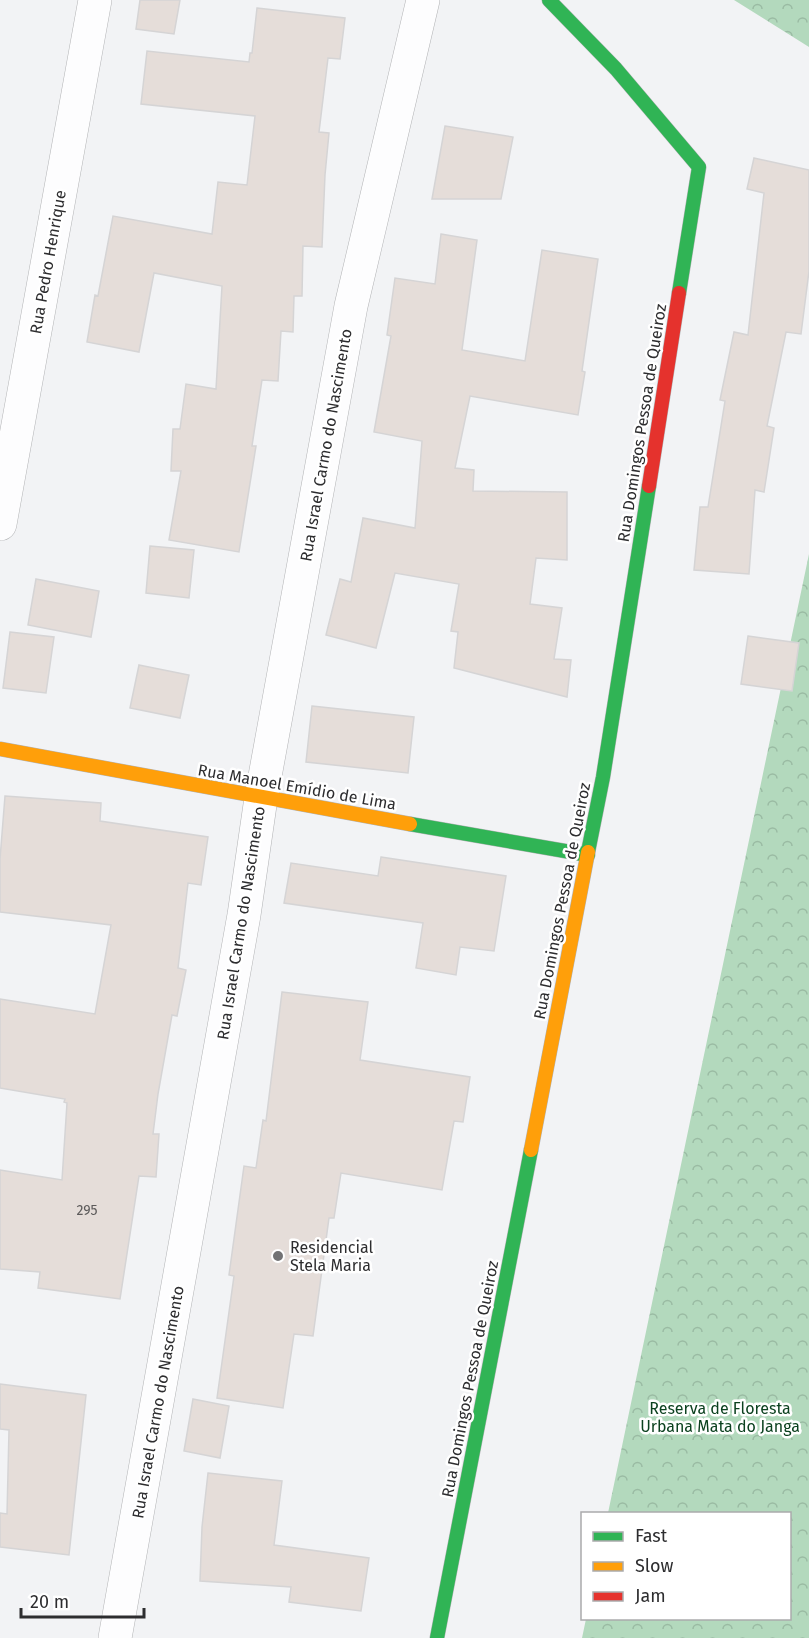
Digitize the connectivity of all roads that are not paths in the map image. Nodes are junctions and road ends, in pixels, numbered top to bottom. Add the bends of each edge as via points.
1 (95, 0) edge
2 (423, 0) edge
3 (549, 0) edge
4 (0, 524) edge
5 (0, 749) edge
6 (261, 798) junction
7 (588, 855) junction
8 (115, 1638) edge
9 (437, 1638) edge

1 - 4 street, Rua Pedro Henrique
2 - 6 street, Rua Israel Carmo do Nascimento via 351,306
3 - 7 street, Rua Domingos Pessoa de Queiroz via 616,69 699,167
5 - 6 street, Rua Manoel Emídio de Lima
6 - 7 street, Rua Manoel Emídio de Lima
6 - 8 street, Rua Israel Carmo do Nascimento via 242,927
7 - 9 street, Rua Domingos Pessoa de Queiroz

